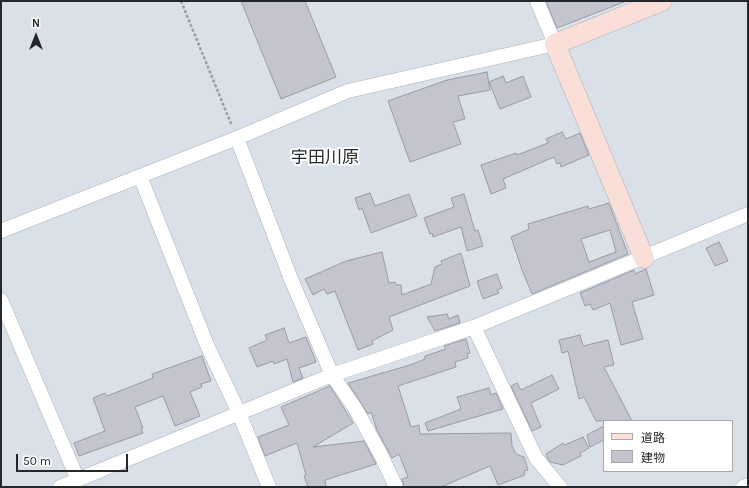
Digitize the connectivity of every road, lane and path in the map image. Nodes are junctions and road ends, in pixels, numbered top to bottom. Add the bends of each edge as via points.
1 (181, 1) edge
2 (537, 1) edge
3 (662, 1) edge
4 (555, 44) junction
5 (237, 138) junction
6 (140, 176) junction
7 (748, 214) edge
8 (1, 231) edge
9 (644, 258) junction
10 (1, 300) edge
11 (474, 328) junction
12 (332, 375) junction
13 (239, 413) junction
14 (78, 480) junction
15 (748, 485) edge
16 (60, 487) edge
17 (269, 487) edge
18 (396, 487) edge
19 (560, 487) edge
20 (743, 487) edge

1 - 5 path
2 - 4 street
3 - 4 street
4 - 5 street via 348,91
4 - 9 street
5 - 6 street
5 - 12 street via 291,279
6 - 8 street
6 - 13 street via 207,345
7 - 9 street
9 - 11 street
10 - 14 street
11 - 12 street
11 - 19 street via 536,458
12 - 13 street
12 - 18 street via 363,422
13 - 14 street
13 - 17 street
14 - 16 street
15 - 20 street

